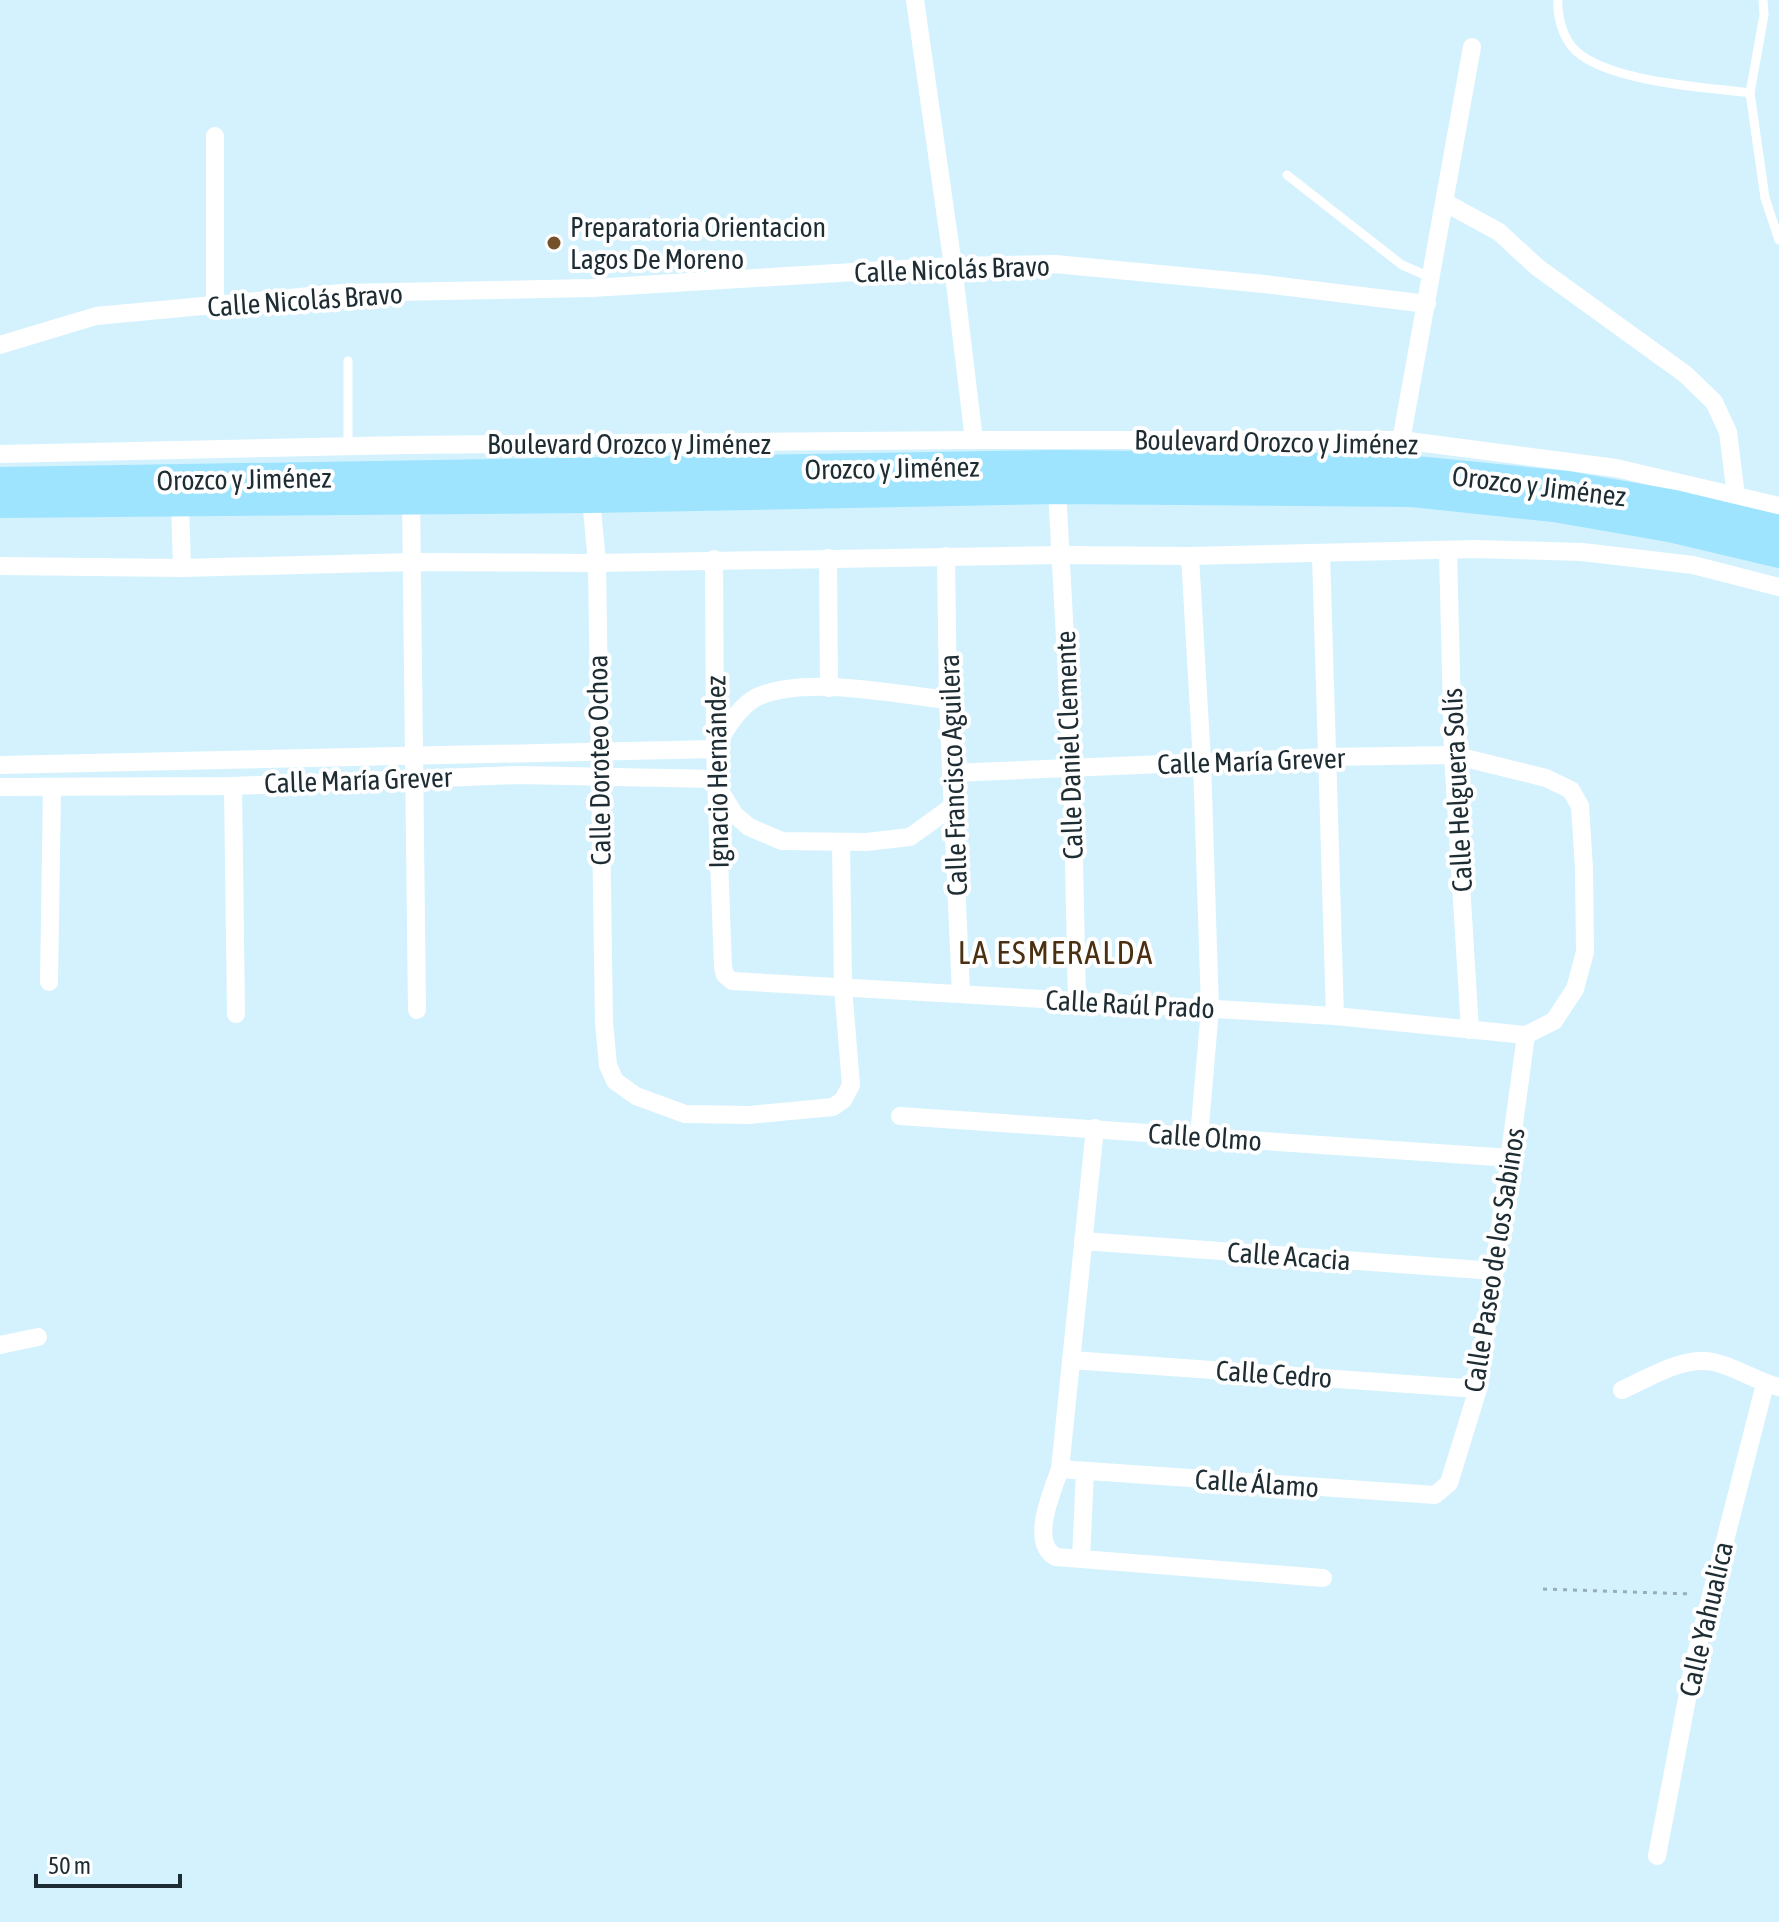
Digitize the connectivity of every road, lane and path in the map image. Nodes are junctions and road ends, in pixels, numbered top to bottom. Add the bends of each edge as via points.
1 (915, 0) edge
2 (1558, 0) edge
3 (1763, 0) edge
4 (1472, 47) dead end
5 (1750, 93) junction
6 (215, 136) dead end
7 (1287, 175) dead end
8 (1446, 203) junction
9 (1779, 240) edge
10 (953, 266) junction
11 (1432, 278) junction
12 (1427, 304) junction
13 (215, 305) junction
14 (0, 345) edge
15 (348, 361) dead end
16 (974, 440) junction
17 (348, 447) junction
18 (0, 454) edge
19 (1399, 455) junction
20 (0, 482) edge
21 (1057, 489) junction
22 (1736, 496) junction
23 (591, 498) junction
24 (411, 499) junction
25 (180, 502) junction
26 (0, 503) edge
27 (1778, 510) edge
28 (1448, 550) junction
29 (1779, 553) edge
30 (1321, 554) junction
31 (1061, 555) junction
32 (946, 556) junction
33 (1190, 556) junction
34 (828, 558) junction
35 (714, 559) junction
36 (413, 562) junction
37 (597, 563) junction
38 (0, 566) edge
39 (182, 568) junction
40 (1779, 587) edge
41 (829, 688) junction
42 (948, 700) junction
43 (715, 749) junction
44 (599, 752) junction
45 (1453, 755) junction
46 (414, 756) junction
47 (1326, 757) junction
48 (1202, 762) junction
49 (0, 765) edge
50 (1072, 769) junction
51 (953, 773) junction
52 (415, 777) junction
53 (599, 777) junction
54 (716, 781) junction
55 (233, 786) junction
56 (0, 787) edge
57 (52, 788) junction
58 (953, 806) junction
59 (841, 842) junction
60 (732, 981) joint
61 (49, 982) dead end
62 (843, 987) junction
63 (961, 994) junction
64 (1077, 1001) junction
65 (1210, 1009) junction
66 (417, 1010) dead end
67 (236, 1014) dead end
68 (1335, 1016) junction
69 (1470, 1030) junction
70 (1526, 1035) junction
71 (900, 1116) dead end
72 (1095, 1128) junction
73 (1199, 1137) junction
74 (1511, 1158) junction
75 (1083, 1241) junction
76 (1495, 1271) junction
77 (38, 1337) dead end
78 (0, 1345) edge
79 (1071, 1360) junction
80 (1772, 1386) edge
81 (1478, 1389) junction
82 (1622, 1390) dead end
83 (1060, 1469) junction
84 (1085, 1471) junction
85 (1449, 1483) joint
86 (1081, 1558) junction
87 (1323, 1578) dead end
88 (1543, 1589) dead end
89 (1711, 1595) junction
90 (1657, 1856) dead end

1 - 10 street
2 - 5 lane via 1561,26 1576,51 1603,66 1638,77
3 - 5 lane
4 - 8 street
5 - 9 lane via 1765,198
6 - 13 street
7 - 11 lane via 1402,265
8 - 11 street
8 - 22 street via 1499,232 1714,402 1728,432
10 - 12 street, Calle Nicolás Bravo via 1055,264
10 - 13 street, Calle Nicolás Bravo via 592,288 342,293
10 - 16 street
11 - 12 street
12 - 19 street
13 - 14 street, Calle Nicolás Bravo via 96,316
15 - 17 lane
16 - 17 street, Boulevard Orozco y Jiménez
16 - 19 street, Boulevard Orozco y Jiménez
17 - 18 street, Boulevard Orozco y Jiménez
19 - 20 highway, Orozco y Jiménez
19 - 22 street, Boulevard Orozco y Jiménez via 1616,468
19 - 27 highway, Orozco y Jiménez via 1675,505
21 - 23 highway, Orozco y Jiménez
21 - 29 highway, Orozco y Jiménez via 1412,492 1554,507
21 - 31 street, Calle Daniel Clemente
22 - 27 street, Boulevard Orozco y Jiménez
23 - 24 highway, Orozco y Jiménez
23 - 37 street, Calle Doroteo Ochoa
24 - 25 highway, Orozco y Jiménez
24 - 36 street
25 - 26 highway, Orozco y Jiménez
25 - 39 street
28 - 30 street
28 - 40 street via 1582,552 1693,565
28 - 45 street, Calle Helguera Solís
30 - 33 street
30 - 47 street
31 - 32 street
31 - 33 street
31 - 50 street, Calle Daniel Clemente
32 - 34 street
32 - 42 street, Calle Francisco Aguilera
33 - 48 street
34 - 35 street
34 - 41 street
35 - 37 street
35 - 43 street, Ignacio Hernández
36 - 37 street
36 - 39 street
36 - 46 street
37 - 44 street, Calle Doroteo Ochoa
38 - 39 street
41 - 42 street
41 - 43 street via 787,687 754,698 726,726
42 - 51 street, Calle Francisco Aguilera
43 - 44 street, Calle María Grever
43 - 54 street, Ignacio Hernández
44 - 46 street, Calle María Grever
44 - 53 street, Calle Doroteo Ochoa
45 - 47 street, Calle María Grever
45 - 69 street, Calle Helguera Solís
45 - 70 street, Calle María Grever via 1546,778 1571,790 1580,806 1585,952 1575,989 1554,1021
46 - 49 street, Calle María Grever
46 - 52 street
47 - 48 street, Calle María Grever
47 - 68 street
48 - 50 street, Calle María Grever
48 - 65 street
50 - 51 street, Calle María Grever
50 - 64 street, Calle Daniel Clemente
51 - 58 street, Calle Francisco Aguilera
52 - 53 street, Calle María Grever
52 - 55 street, Calle María Grever
52 - 66 street
53 - 54 street, Calle María Grever
53 - 62 street, Calle Doroteo Ochoa via 604,1022 615,1081 636,1096 685,1114 749,1115 833,1107 851,1085
54 - 59 street via 734,814 749,827 782,841
54 - 60 street, Ignacio Hernández via 723,967
55 - 57 street, Calle María Grever
55 - 67 street
56 - 57 street, Calle María Grever
57 - 61 street
58 - 59 street via 910,837
58 - 63 street, Calle Francisco Aguilera
59 - 62 street, Calle Doroteo Ochoa
60 - 62 street, Calle Raúl Prado
62 - 63 street, Calle Raúl Prado
63 - 64 street, Calle Raúl Prado
64 - 65 street, Calle Raúl Prado
65 - 68 street, Calle Raúl Prado
65 - 73 street
68 - 69 street, Calle Raúl Prado
69 - 70 street, Calle Raúl Prado
70 - 74 street, Calle Paseo de los Sabinos
71 - 72 street, Calle Olmo
72 - 73 street, Calle Olmo
72 - 75 street
73 - 74 street, Calle Olmo
74 - 76 street, Calle Paseo de los Sabinos
75 - 76 street, Calle Acacia
75 - 79 street
76 - 81 street, Calle Paseo de los Sabinos
77 - 78 street
79 - 81 street, Calle Cedro
79 - 83 street
80 - 82 street via 1713,1362 1680,1364
80 - 89 street, Calle Yahualica
81 - 85 street, Calle Paseo de los Sabinos
83 - 84 street, Calle Álamo
83 - 86 street via 1042,1542 1056,1557
84 - 85 street, Calle Álamo via 1435,1495
84 - 86 street
86 - 87 street
88 - 89 path
89 - 90 street, Calle Yahualica

